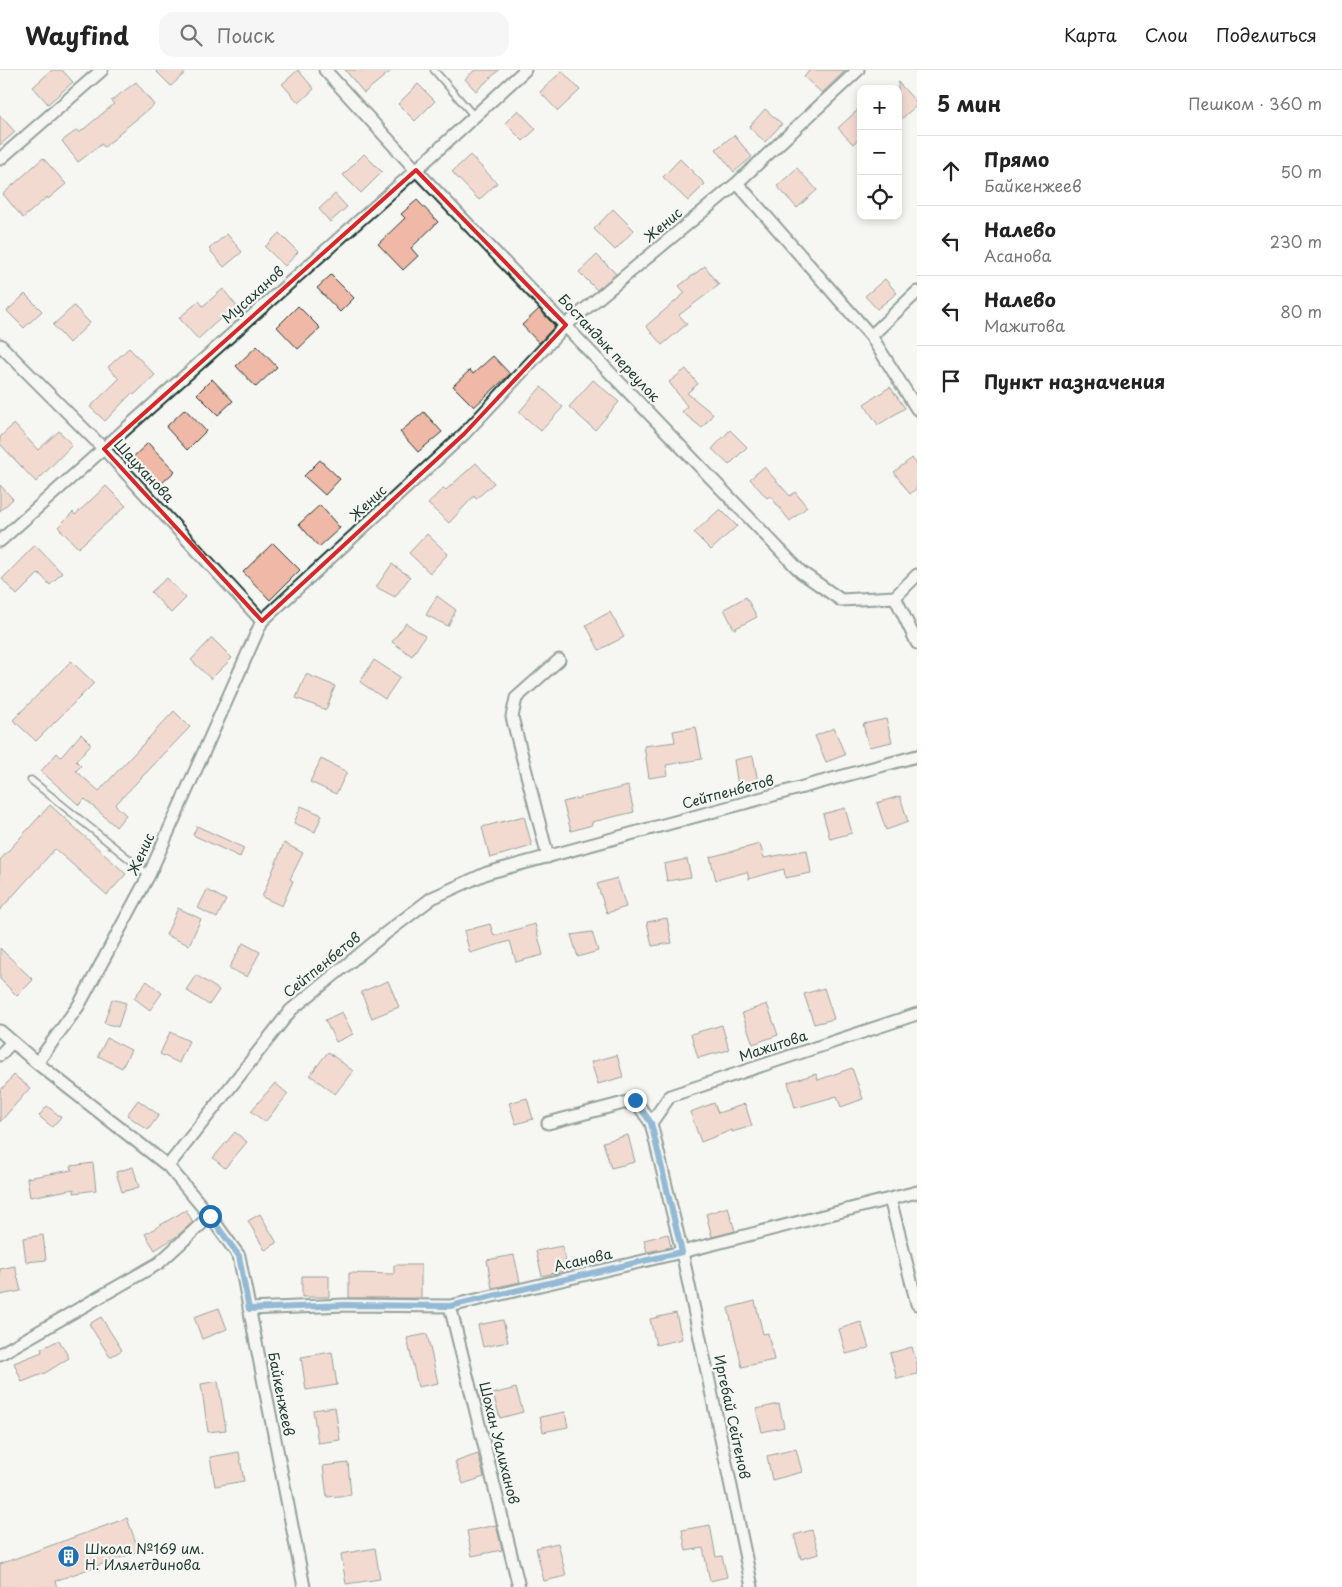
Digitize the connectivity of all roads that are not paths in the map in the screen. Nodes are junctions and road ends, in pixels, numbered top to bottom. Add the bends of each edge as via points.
1 (102, 70) edge
2 (325, 70) edge
3 (434, 70) edge
4 (525, 70) edge
5 (858, 70) edge
6 (474, 116) junction
7 (0, 160) edge
8 (416, 170) junction
9 (737, 183) junction
10 (917, 292) edge
11 (566, 325) junction
12 (871, 336) junction
13 (0, 345) edge
14 (917, 409) edge
15 (104, 449) junction
16 (0, 541) edge
17 (917, 575) edge
18 (895, 597) junction
19 (262, 621) junction
20 (917, 643) edge
21 (559, 660) dead end
22 (917, 756) edge
23 (31, 780) dead end
24 (548, 857) junction
25 (149, 875) junction
26 (917, 1014) edge
27 (0, 1032) edge
28 (12, 1042) junction
29 (0, 1055) edge
30 (37, 1063) junction
31 (548, 1123) dead end
32 (651, 1123) junction
33 (168, 1166) junction
34 (917, 1192) edge
35 (890, 1199) junction
36 (210, 1216) junction
37 (682, 1252) junction
38 (917, 1304) edge
39 (450, 1306) junction
40 (249, 1309) junction
41 (0, 1354) edge
42 (304, 1587) edge
43 (519, 1587) edge
44 (752, 1587) edge

1 - 7 street
2 - 8 street, Бостандык переулок
3 - 6 lane
4 - 6 street, Мусаханов
5 - 9 street, Женис
6 - 8 street, Мусаханов
8 - 11 street, Бостандык переулок
8 - 15 street, Мусаханов
9 - 11 street, Женис
9 - 12 street
10 - 12 street
11 - 18 street, Бостандык переулок via 801,572 841,600
11 - 19 street, Женис via 464,434
12 - 14 street
13 - 15 street, Шауханова
15 - 16 street, Мусаханов
15 - 19 street, Шауханова
17 - 18 street
18 - 20 street
19 - 25 street, Женис
21 - 24 street via 516,698 512,717
22 - 24 street, Сейтпенбетов
23 - 25 lane
24 - 33 street, Сейтпенбетов via 487,873 432,898 314,991 291,1010
25 - 30 street, Женис via 79,1005
26 - 32 street, Мажитова via 670,1096
27 - 28 street, Байкенжеев
28 - 29 street
28 - 30 street, Байкенжеев
30 - 33 street, Байкенжеев
31 - 32 street via 635,1100
32 - 37 street
33 - 36 street, Байкенжеев
34 - 35 street, Асанова
35 - 37 street, Асанова
35 - 38 street
36 - 40 street, Байкенжеев via 239,1256
36 - 41 street via 159,1263
37 - 39 street, Асанова
37 - 44 street, Иргебай Сейтенов
39 - 40 street, Асанова via 345,1305
39 - 43 street, Шохан Уалиханов
40 - 42 street, Байкенжеев

